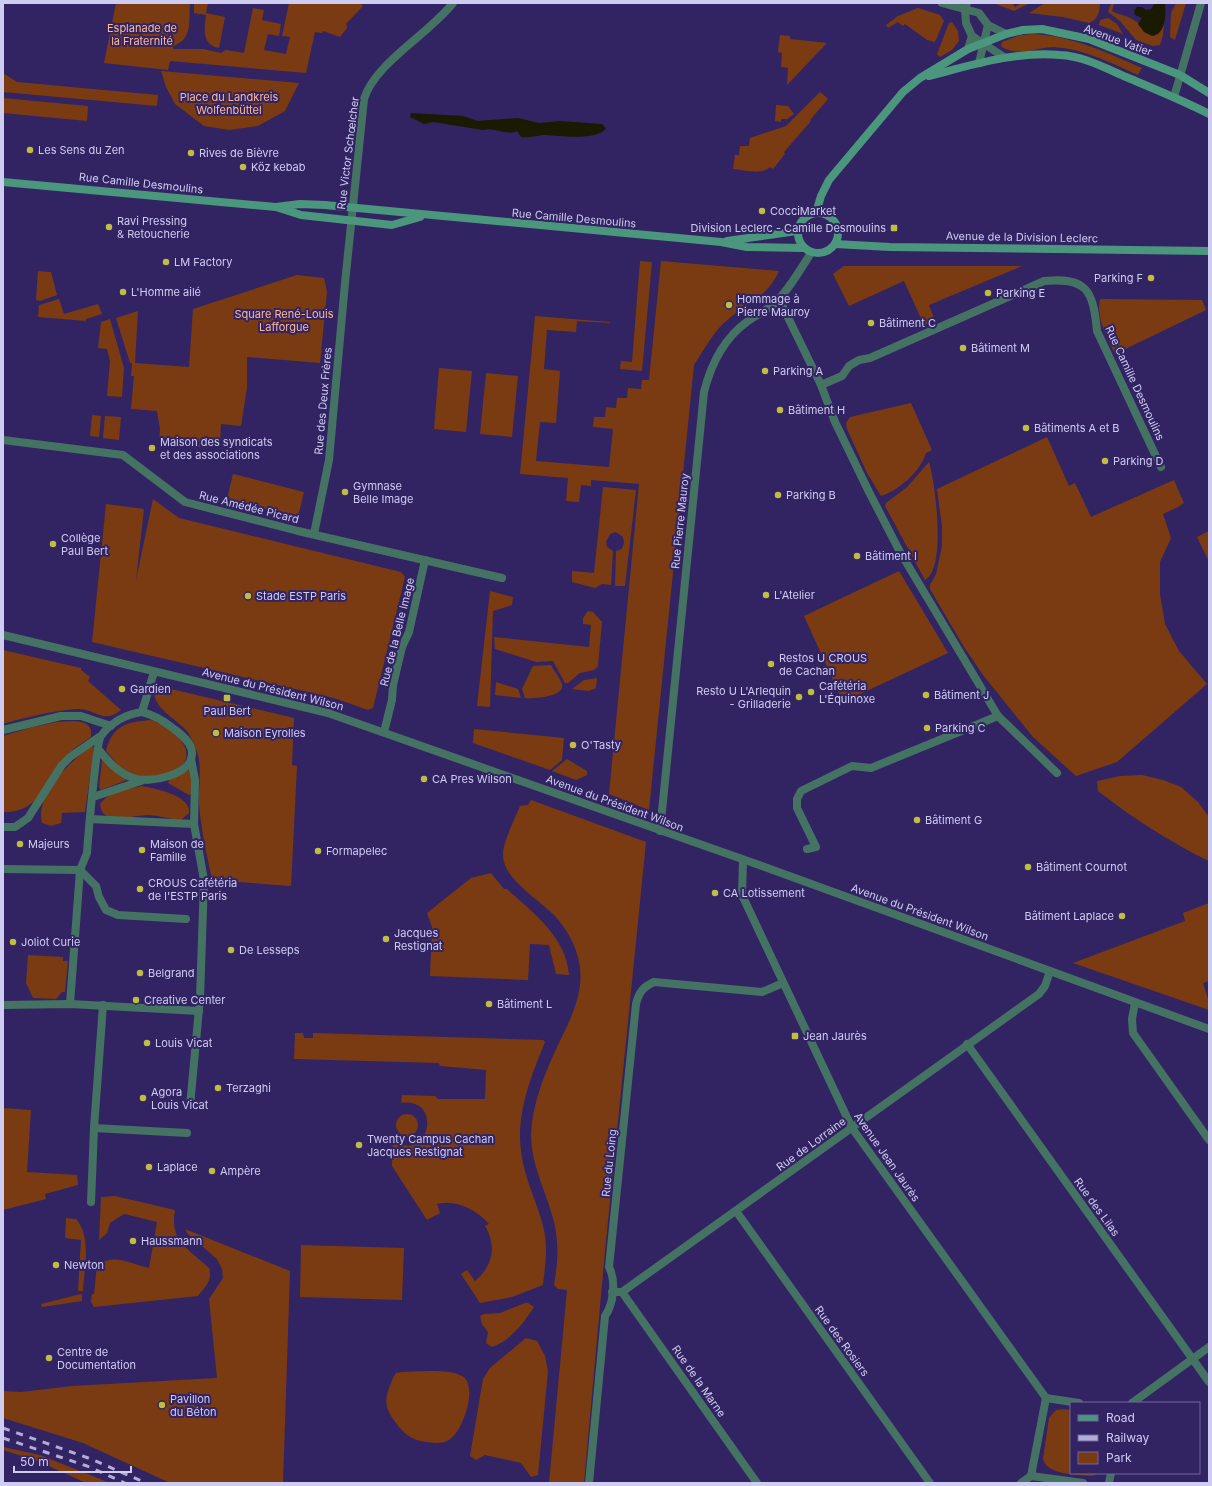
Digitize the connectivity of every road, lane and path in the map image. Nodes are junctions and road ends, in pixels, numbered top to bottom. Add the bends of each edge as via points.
1 (453, 3) edge
2 (942, 3) edge
3 (1201, 3) edge
4 (966, 6) edge
5 (988, 25) junction
6 (1006, 34) junction
7 (972, 36) junction
8 (983, 43) junction
9 (968, 49) junction
10 (1004, 57) junction
11 (979, 63) junction
12 (1180, 75) junction
13 (920, 78) junction
14 (1209, 93) edge
15 (1174, 97) junction
16 (1209, 114) edge
17 (3, 182) edge
18 (276, 207) junction
19 (352, 208) junction
20 (816, 213) junction
21 (425, 216) junction
22 (351, 221) junction
23 (797, 231) junction
24 (721, 242) junction
25 (835, 244) junction
26 (804, 248) junction
27 (1209, 251) edge
28 (811, 252) junction
29 (779, 299) junction
30 (821, 385) junction
31 (3, 440) edge
32 (1161, 467) dead end
33 (314, 534) junction
34 (425, 560) junction
35 (502, 578) dead end
36 (3, 635) edge
37 (154, 672) junction
38 (142, 712) junction
39 (998, 716) junction
40 (111, 726) junction
41 (3, 730) edge
42 (384, 732) junction
43 (99, 737) junction
44 (98, 749) junction
45 (191, 759) junction
46 (1057, 773) dead end
47 (144, 780) junction
48 (93, 797) junction
49 (90, 819) junction
50 (194, 824) junction
51 (3, 827) edge
52 (660, 831) junction
53 (807, 849) dead end
54 (743, 860) junction
55 (3, 869) edge
56 (80, 870) junction
57 (186, 918) dead end
58 (1050, 971) junction
59 (783, 983) junction
60 (1135, 1003) junction
61 (70, 1004) junction
62 (3, 1005) edge
63 (103, 1005) junction
64 (199, 1011) junction
65 (1209, 1029) edge
66 (967, 1044) junction
67 (190, 1106) dead end
68 (94, 1128) junction
69 (852, 1128) junction
70 (187, 1133) dead end
71 (1209, 1140) edge
72 (91, 1202) dead end
73 (736, 1212) junction
74 (612, 1292) junction
75 (622, 1292) junction
76 (1209, 1347) edge
77 (1192, 1359) junction
78 (1209, 1382) edge
79 (1046, 1398) junction
80 (1072, 1402) edge
81 (1133, 1402) edge
82 (1032, 1476) junction
83 (589, 1483) edge
84 (757, 1483) edge
85 (930, 1483) edge
86 (1021, 1483) edge
87 (1083, 1483) edge

1 - 19 street, Rue Victor Schœlcher via 444,15 380,73 366,92
2 - 4 street
3 - 12 street
4 - 5 street via 980,13
4 - 7 street via 966,23
5 - 6 street
5 - 8 street
6 - 8 main road, Avenue Vatier
6 - 12 main road, Avenue Vatier via 1042,29 1089,39
7 - 8 street
7 - 9 street
8 - 9 main road, Avenue Vatier
8 - 10 street
8 - 11 street
9 - 13 main road, Avenue Vatier
10 - 11 main road
10 - 15 main road via 1076,57
11 - 13 main road
12 - 14 main road, Avenue Vatier
12 - 15 street
13 - 20 main road, Avenue Vatier via 903,92 829,180
15 - 16 main road
17 - 18 main road, Rue Camille Desmoulins
18 - 19 main road, Rue Camille Desmoulins via 300,204
18 - 22 main road, Rue Camille Desmoulins via 301,215
19 - 21 main road, Rue Camille Desmoulins
19 - 22 street, Rue Victor Schœlcher
20 - 23 main road via 802,220
20 - 25 main road via 825,214 835,223 838,236
21 - 22 main road, Rue Camille Desmoulins via 392,225
21 - 24 main road, Rue Camille Desmoulins
22 - 33 street, Rue des Deux Frères via 329,460
23 - 24 main road, Rue Camille Desmoulins
23 - 26 main road
24 - 26 main road, Rue Camille Desmoulins via 747,247
25 - 27 main road, Avenue de la Division Leclerc
25 - 28 main road via 821,253
26 - 28 main road
28 - 29 street, Rue Pierre Mauroy
29 - 30 street
29 - 52 street, Rue Pierre Mauroy via 732,336 715,358 704,392
30 - 32 street, Rue Camille Desmoulins via 842,376 849,366 859,360 870,358 1044,281 1064,280 1079,284 1090,296 1097,331
30 - 39 street via 839,429 900,552
31 - 33 street, Rue Amédée Picard via 123,454 185,502
33 - 34 street, Rue Amédée Picard
34 - 35 street, Rue Amédée Picard
34 - 42 street, Rue de la Belle Image via 409,632 402,647
36 - 37 street, Avenue du Président Wilson
37 - 38 street
37 - 42 street, Avenue du Président Wilson via 328,712
38 - 40 street via 133,713
38 - 45 street via 153,714 185,738 192,753
39 - 46 street
39 - 53 street via 871,768 852,766 801,791 797,799 797,808 816,847
40 - 41 street via 81,716 61,716
40 - 43 street
42 - 52 street, Avenue du Président Wilson
43 - 44 street
43 - 51 street via 62,764 28,818 15,827
44 - 47 street via 125,775
44 - 48 street
45 - 47 street via 185,768 171,775
45 - 50 street via 195,780
47 - 48 street
48 - 49 street
49 - 50 street
49 - 56 street via 87,853
50 - 64 street via 204,880
52 - 54 street, Avenue du Président Wilson
54 - 58 street, Avenue du Président Wilson
54 - 59 street, Avenue Jean Jaurès via 742,895
55 - 56 street
56 - 57 street via 96,886 106,910 118,915
56 - 61 street
58 - 60 street, Avenue du Président Wilson
58 - 66 street, Rue de Lorraine via 1039,994
59 - 69 street, Avenue Jean Jaurès
59 - 74 street, Rue du Loing via 762,992 654,982 644,987 639,994 609,1267 613,1276
60 - 65 street, Avenue du Président Wilson
60 - 71 street via 1133,1033
61 - 62 street
61 - 63 street
63 - 64 street
63 - 68 street
64 - 67 street
66 - 69 street, Rue de Lorraine
66 - 77 street, Rue des Lilas
68 - 70 street
68 - 72 street
69 - 73 street, Rue de Lorraine
69 - 79 street, Avenue Jean Jaurès
73 - 75 street, Rue de Lorraine
73 - 85 street, Rue des Rosiers
74 - 75 street
74 - 83 street, Rue du Loing via 611,1308 605,1316
75 - 84 street, Rue de la Marne
76 - 77 street
77 - 78 street, Rue des Lilas
77 - 81 street
79 - 80 street
79 - 82 street
82 - 86 street
82 - 87 street

